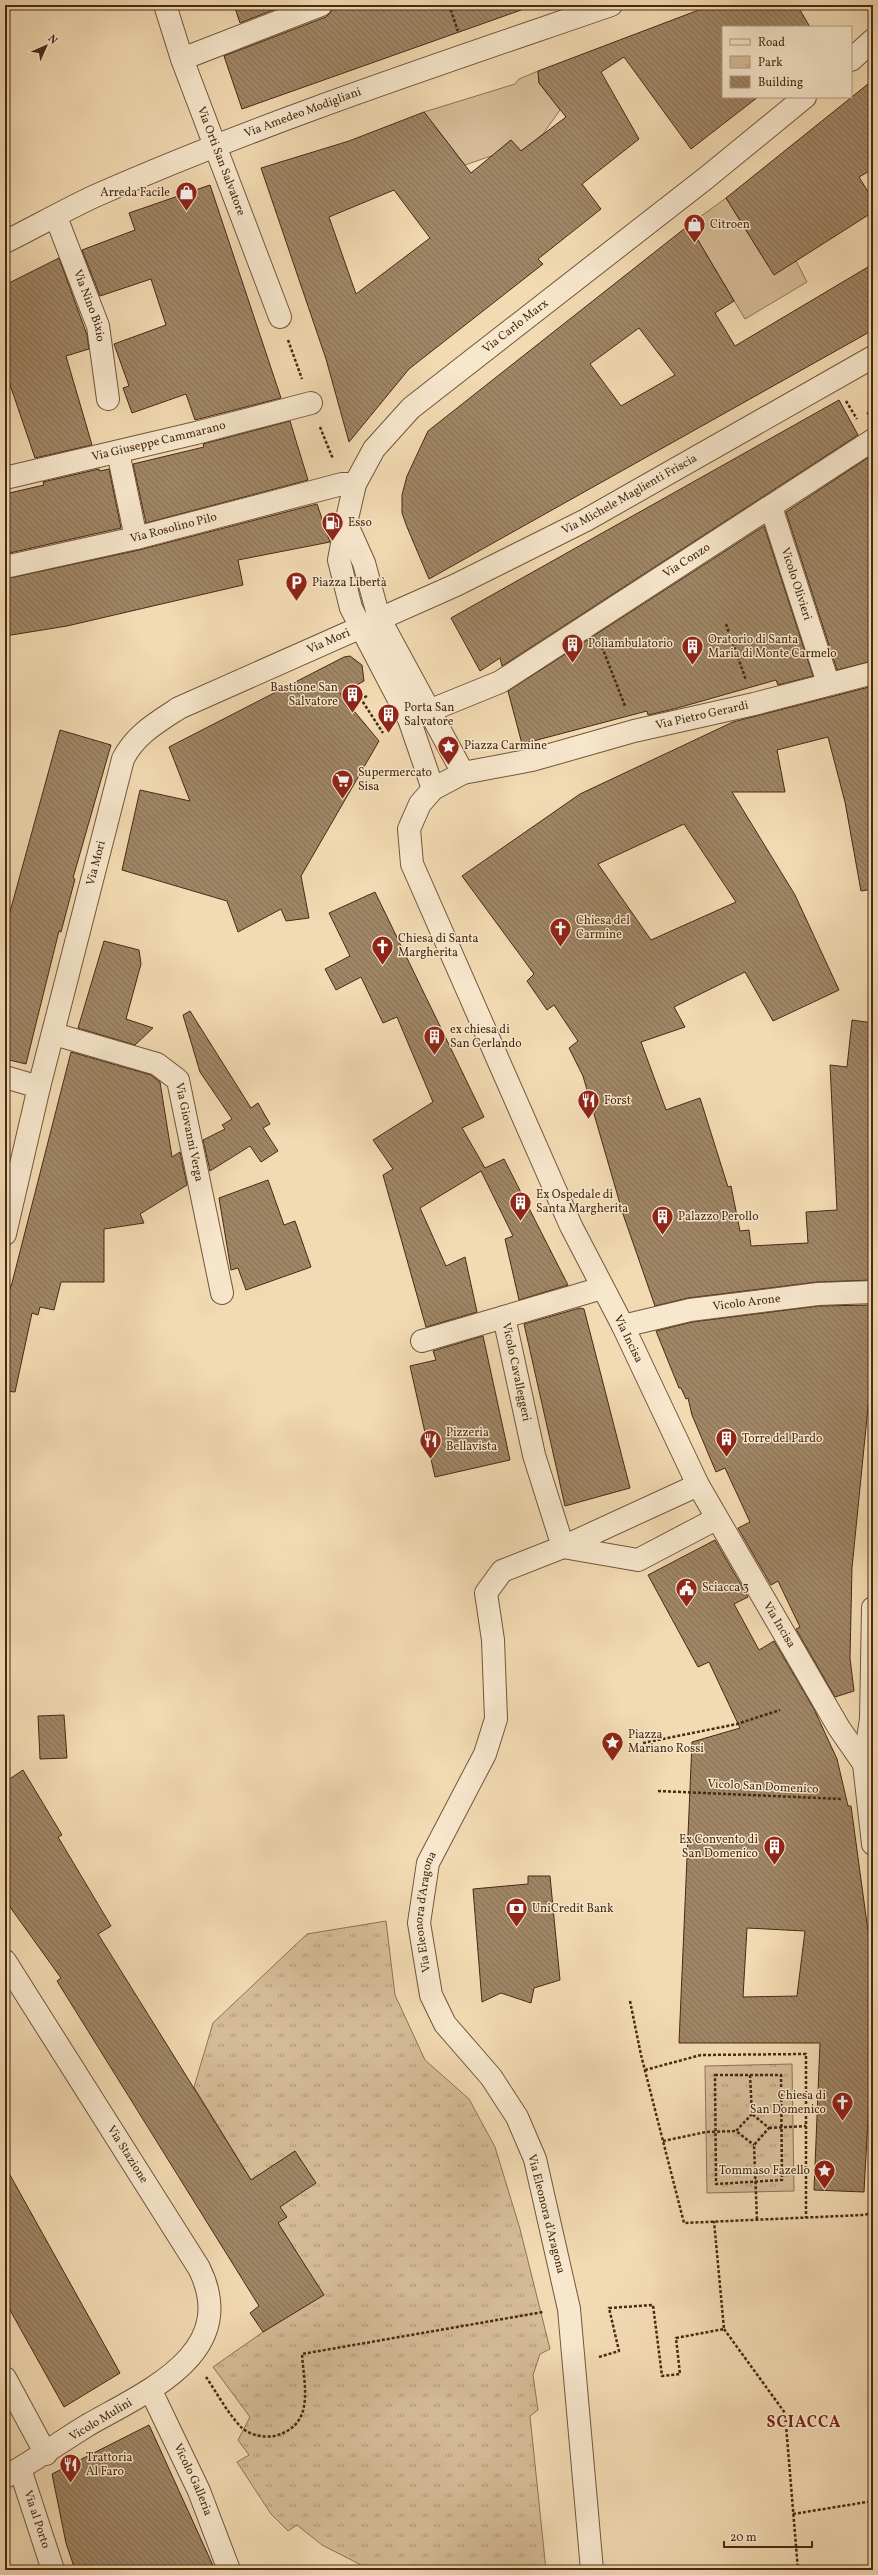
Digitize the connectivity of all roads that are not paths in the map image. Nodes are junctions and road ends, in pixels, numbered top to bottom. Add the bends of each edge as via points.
1 (165, 5) edge
2 (321, 5) edge
3 (610, 5) edge
4 (873, 40) edge
5 (182, 59) junction
6 (852, 59) edge
7 (805, 98) edge
8 (215, 145) junction
9 (56, 217) junction
10 (5, 242) edge
11 (280, 317) dead end
12 (873, 357) edge
13 (108, 399) dead end
14 (311, 403) dead end
15 (873, 440) edge
16 (118, 452) junction
17 (5, 478) edge
18 (348, 484) junction
19 (771, 507) junction
20 (346, 523) junction
21 (136, 538) junction
22 (5, 567) edge
23 (379, 618) junction
24 (360, 628) junction
25 (873, 673) edge
26 (828, 683) junction
27 (430, 709) junction
28 (409, 719) junction
29 (463, 773) junction
30 (433, 789) junction
31 (54, 1034) junction
32 (5, 1076) edge
33 (39, 1087) junction
34 (5, 1234) edge
35 (602, 1288) junction
36 (873, 1292) edge
37 (222, 1293) dead end
38 (504, 1317) junction
39 (623, 1326) junction
40 (422, 1341) dead end
41 (698, 1485) junction
42 (716, 1519) junction
43 (563, 1546) junction
44 (873, 1608) edge
45 (867, 1780) edge
46 (873, 1844) edge
47 (5, 1961) edge
48 (191, 2356) joint
49 (5, 2378) edge
50 (151, 2391) junction
51 (46, 2454) junction
52 (12, 2473) edge
53 (53, 2570) edge
54 (229, 2570) edge
55 (592, 2570) edge

1 - 5 street, Via Orti San Salvatore
2 - 5 street
3 - 8 street, Via Amedeo Modigliani
4 - 6 street
5 - 8 street, Via Orti San Salvatore
7 - 18 street, Via Carlo Marx via 411,408 374,449
8 - 9 street, Via Amedeo Modigliani via 94,197
8 - 11 street, Via Orti San Salvatore
9 - 10 street, Via Amedeo Modigliani
9 - 13 street, Via Nino Bixio via 98,326
12 - 23 street, Via Michele Maglienti Friscia via 586,520 456,585
14 - 16 street, Via Giuseppe Cammarano
15 - 19 street, Via Conzo
16 - 17 street, Via Giuseppe Cammarano
16 - 21 street
18 - 20 street, Via Carlo Marx
18 - 21 street, Via Rosolino Pilo
19 - 26 street, Vicolo Olivieri
19 - 27 street, Via Conzo via 500,682
20 - 23 street via 364,563
20 - 24 street, Via Carlo Marx via 339,560 351,608
21 - 22 street, Via Rosolino Pilo
23 - 24 street, Via Michele Maglienti Friscia
23 - 27 street
24 - 28 street
24 - 31 street, Via Mori via 179,708 131,743 123,759
25 - 26 street, Via Pietro Gerardi
26 - 29 street, Via Pietro Gerardi via 754,704 634,731 532,760
27 - 28 street, Via Conzo
27 - 29 street
28 - 30 street
29 - 30 street, Via Pietro Gerardi
30 - 35 street, Via Incisa via 420,804 409,828 412,864 568,1219
31 - 33 street, Via Mori
31 - 37 street, Via Giovanni Verga via 157,1064 178,1080
32 - 33 street
33 - 34 street, Via Mori
35 - 38 street, Vicolo Cavalleggeri
35 - 39 street, Via Incisa
36 - 39 street, Vicolo Arone via 818,1294 690,1310
38 - 40 street
38 - 43 street, Vicolo Cavalleggeri via 534,1455
39 - 41 street, Via Incisa
41 - 42 street, Via Incisa
41 - 43 street
42 - 43 street via 638,1560
42 - 45 street, Via Incisa
43 - 55 street, Via Eleonora d'Aragona via 502,1571 486,1593 493,1640 496,1719 485,1754 428,1864 420,1930 431,1995 437,2007 446,2024 491,2078 517,2117 535,2159 569,2309 576,2362
44 - 45 street
45 - 46 street
47 - 48 street, Via Stazione via 207,2283 211,2299 207,2330
48 - 50 street, Vicolo Mulini
49 - 51 street
50 - 51 street, Vicolo Mulini via 87,2426
50 - 54 street, Vicolo Galleria via 199,2491
51 - 52 street, Vicolo Mulini
52 - 53 street, Via al Porto

